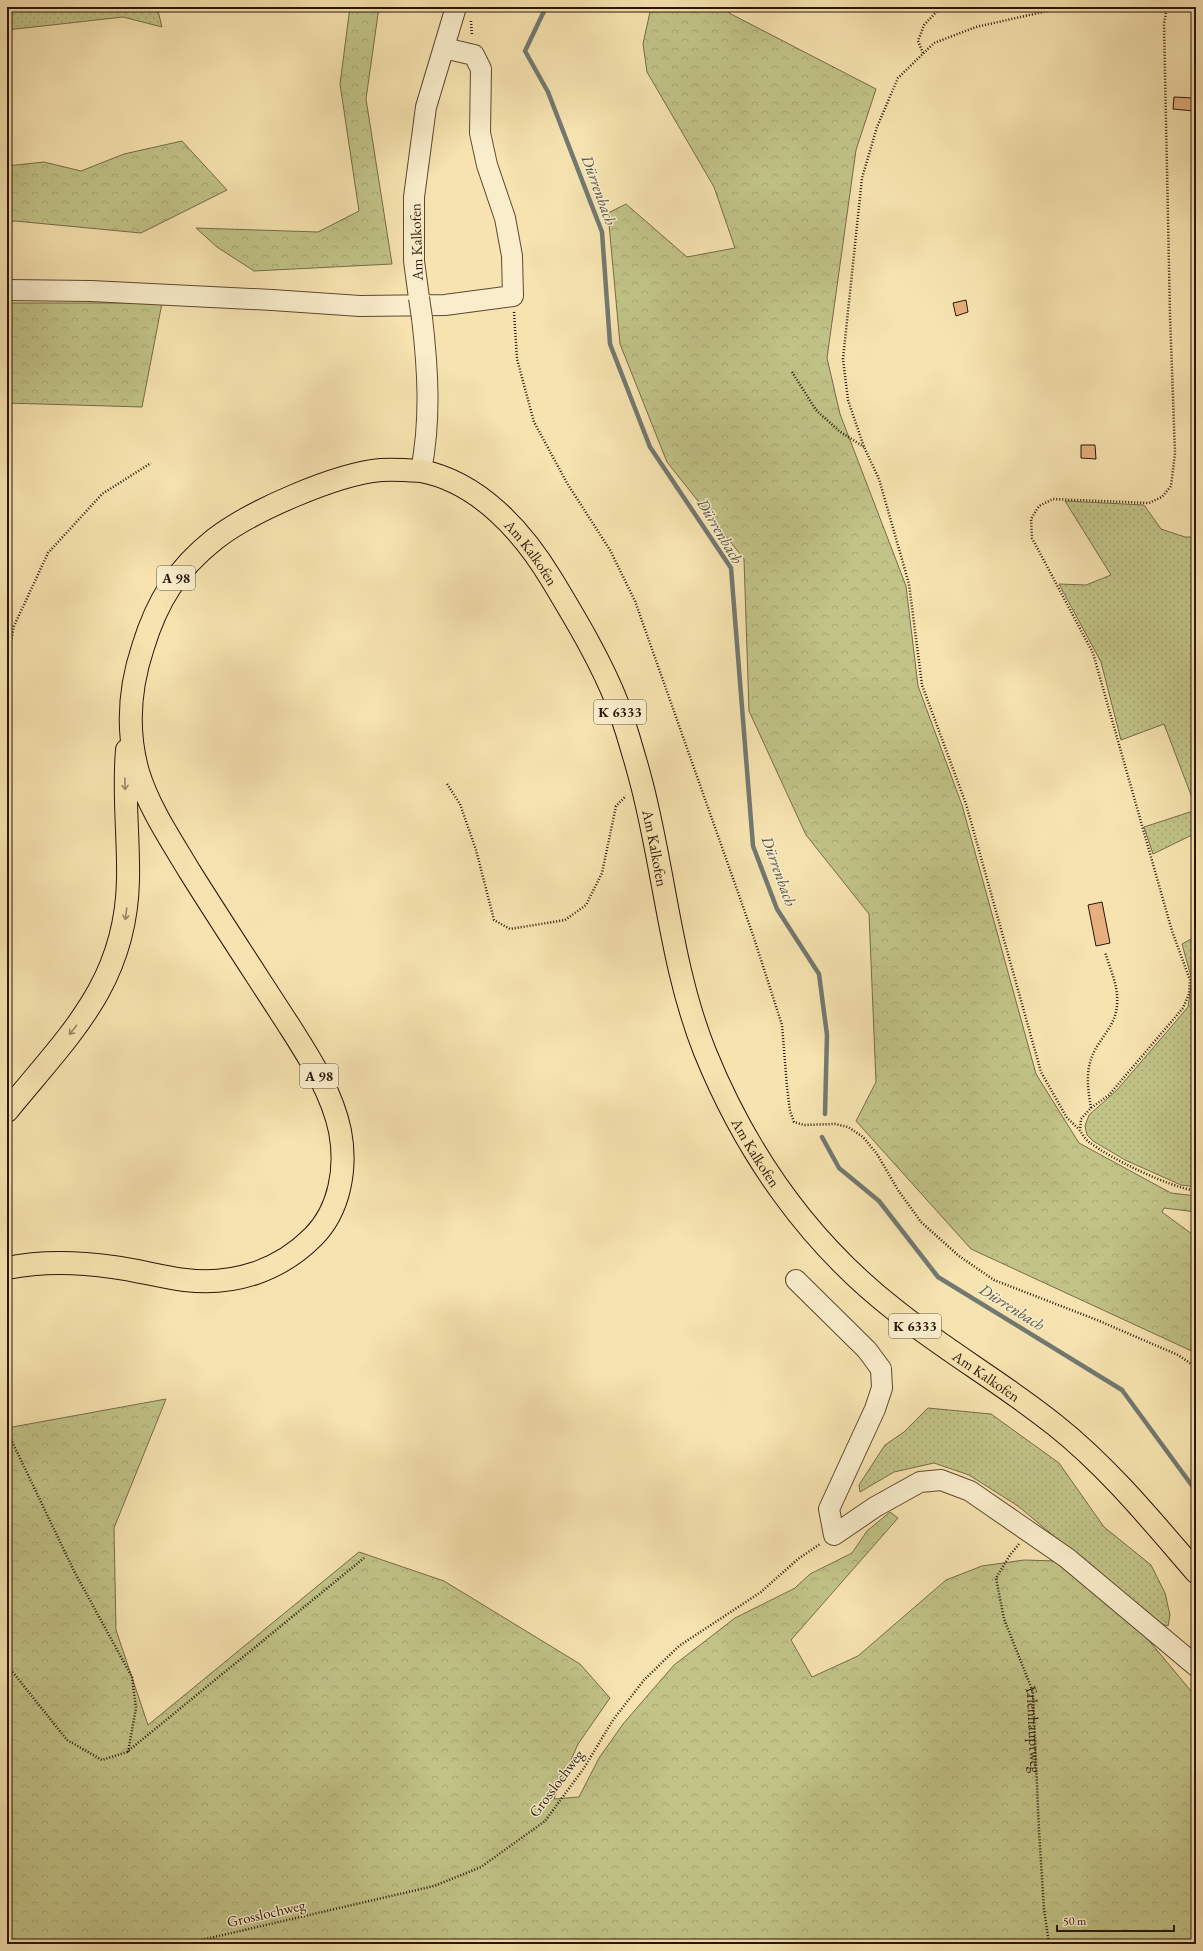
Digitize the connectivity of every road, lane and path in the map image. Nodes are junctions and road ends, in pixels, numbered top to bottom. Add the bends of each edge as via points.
1 (456, 7) edge
2 (941, 7) edge
3 (1065, 7) edge
4 (1166, 7) edge
5 (471, 19) dead end
6 (444, 48) junction
7 (923, 53) junction
8 (474, 55) junction
9 (7, 290) edge
10 (513, 296) junction
11 (792, 372) dead end
12 (864, 447) junction
13 (152, 463) dead end
14 (421, 471) junction
15 (7, 662) edge
16 (130, 717) junction
17 (447, 784) dead end
18 (642, 784) junction
19 (1105, 952) dead end
20 (1091, 1108) junction
21 (7, 1111) edge
22 (1080, 1130) junction
23 (1196, 1191) edge
24 (7, 1268) edge
25 (796, 1280) dead end
26 (1196, 1367) edge
27 (7, 1431) edge
28 (1030, 1532) junction
29 (834, 1535) junction
30 (364, 1558) dead end
31 (1196, 1572) edge
32 (7, 1665) edge
33 (1196, 1666) edge
34 (128, 1752) junction
35 (184, 1944) edge
36 (1049, 1944) edge

1 - 6 street, Am Kalkofen
2 - 7 path via 924,25 918,41
3 - 7 path via 976,27 934,43
4 - 20 path via 1164,24 1175,453 1171,486 1162,497 1149,503 1053,499 1039,506 1030,519 1032,538 1092,653 1172,932 1190,980 1189,994 1183,1008 1109,1095
5 - 8 path
6 - 8 street
6 - 14 street, Am Kalkofen, bridge via 426,107 414,196 414,261 427,358 426,446
7 - 12 path via 898,78 876,127 862,178 843,359 848,400
8 - 10 street via 481,68 480,133 487,165 506,218 512,256
9 - 10 street via 91,291 360,306 445,305
10 - 26 path via 517,359 534,422 567,483 610,550 635,601 753,935 782,1025 787,1088 794,1122 804,1126 835,1124 848,1128 862,1137 877,1154 921,1222 959,1256 994,1280 1104,1322 1178,1355
11 - 12 path via 816,410 839,431
12 - 22 path via 879,479 910,584 922,685 966,804 1041,1072 1067,1118
13 - 15 path via 102,494 48,553 14,626
14 - 16 main road, A 98 via 380,470 346,477 281,502 222,533 187,564 157,607 133,676
14 - 18 main road, Am Kalkofen / K 6333 via 436,474 475,494 499,512 524,538 544,566 583,631 617,702
16 -> 21 main road, A 98 via 124,781 128,886 124,926 117,953 107,978 82,1019
16 - 24 main road, A 98 via 138,773 161,824 320,1078 333,1107 340,1132 340,1186 331,1211 316,1234 291,1257 267,1270 228,1281 187,1281 114,1267 67,1263 26,1264
17 - 18 path via 460,804 476,850 494,920 510,929 565,920 586,905 602,873 616,806 632,789
18 - 31 main road, Am Kalkofen / K 6333 via 668,917 695,1028 719,1086 766,1171 813,1233 863,1283 923,1331 1058,1427 1119,1485
19 - 20 path via 1115,983 1117,1006 1110,1026 1092,1055 1087,1082
20 - 22 path via 1081,1119
22 - 23 path via 1088,1141 1131,1166 1180,1188
25 - 29 street via 867,1350 881,1369 882,1388 876,1409 830,1509
27 - 34 path via 74,1571 132,1677 136,1708
28 - 29 street via 970,1491 941,1480 920,1482 875,1507
28 - 33 street via 1067,1558
28 - 36 path, Erlenhauptweg via 1010,1555 996,1578 1004,1618 1033,1692 1039,1832
29 - 35 path, Grosslochweg via 798,1559 761,1592 679,1646 644,1680 613,1720 584,1768 545,1821 481,1867 434,1886
30 - 34 path
32 - 34 path via 67,1740 102,1760

